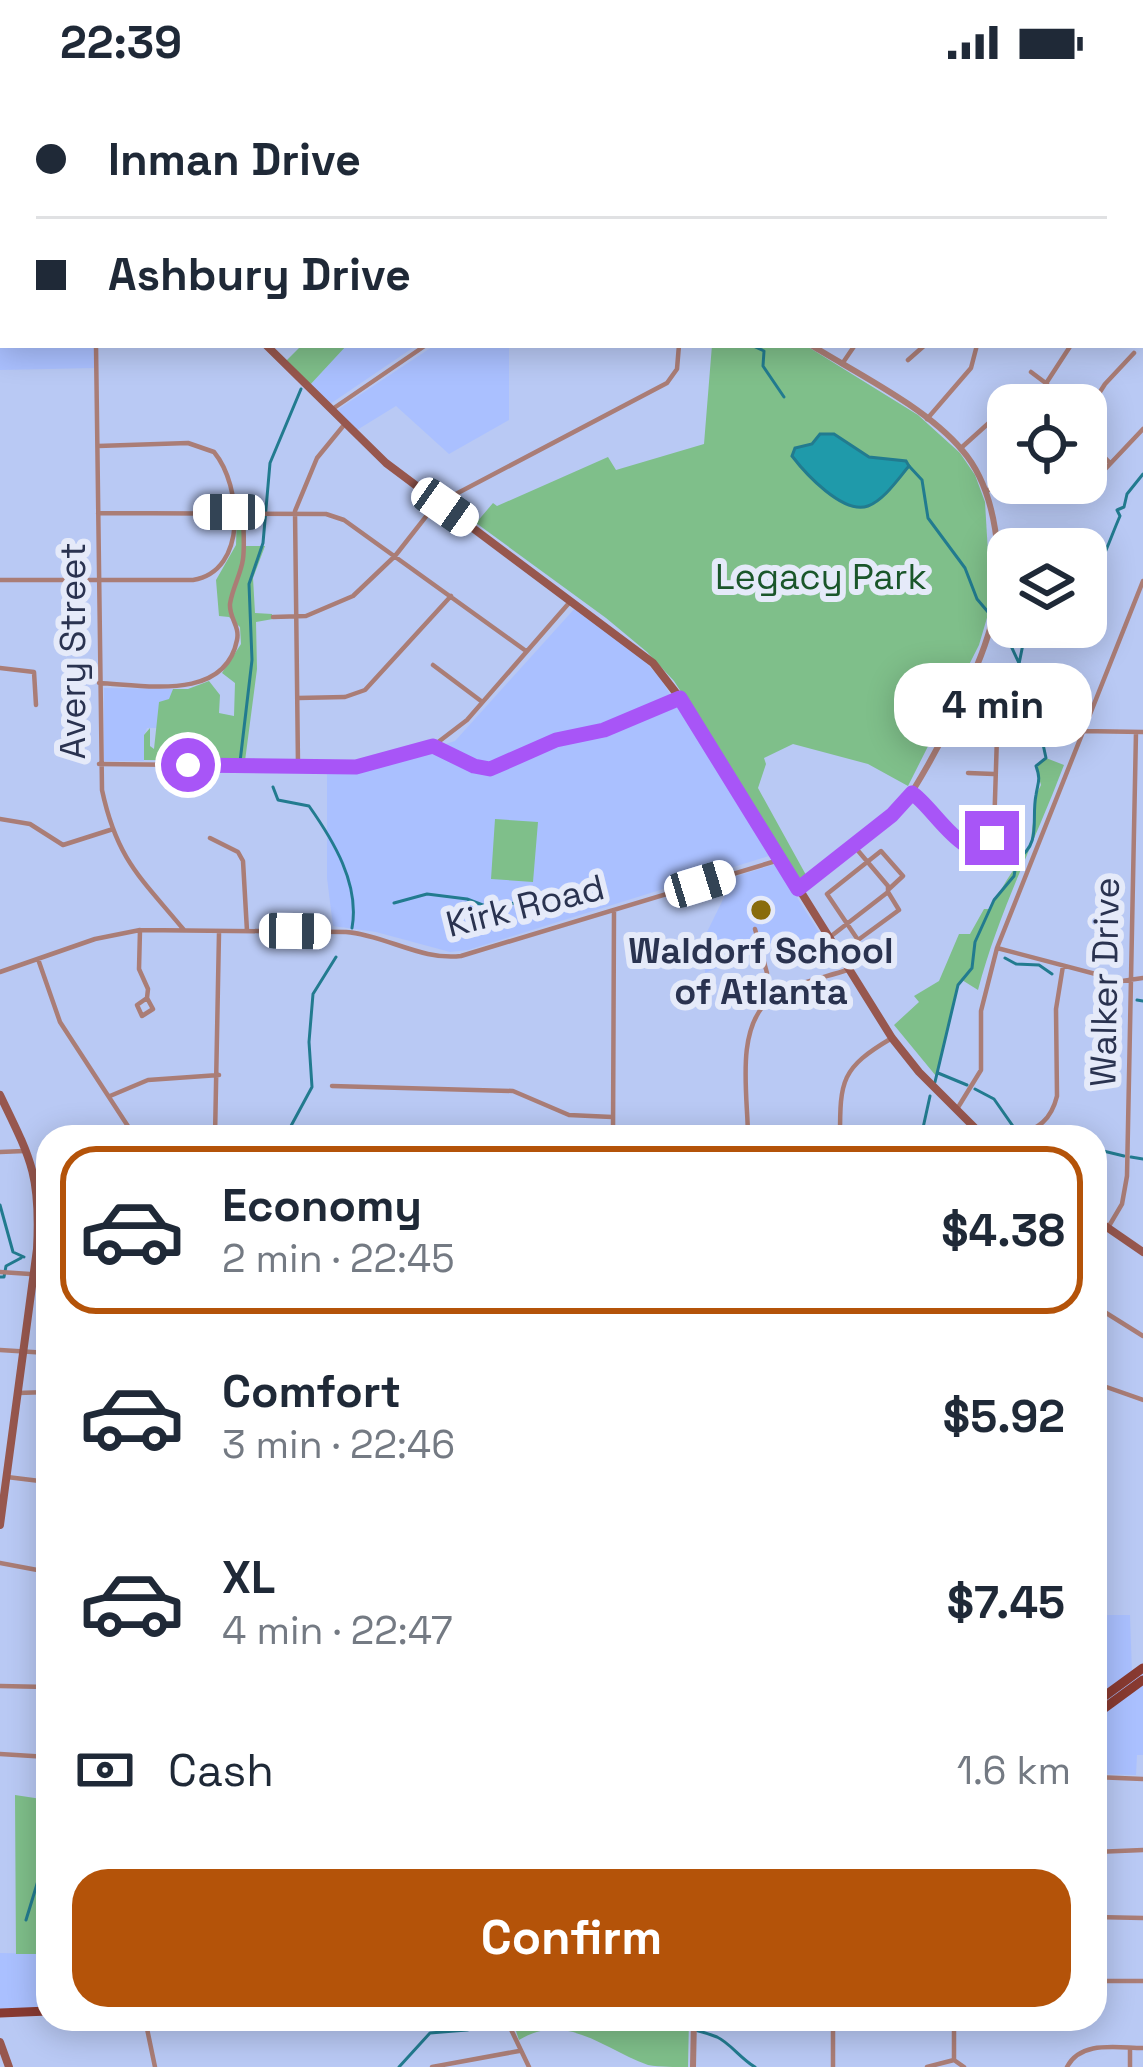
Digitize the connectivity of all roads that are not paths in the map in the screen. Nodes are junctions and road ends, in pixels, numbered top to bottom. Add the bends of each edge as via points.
1 (96, 348) edge
2 (269, 348) edge
3 (422, 348) edge
4 (680, 348) edge
5 (816, 348) edge
6 (853, 348) edge
7 (922, 348) edge
8 (976, 348) edge
9 (1069, 348) edge
10 (1134, 353) dead end
11 (908, 360) dead end
12 (842, 364) junction
13 (1031, 372) dead end
14 (1047, 384) joint
15 (1105, 384) edge
16 (330, 412) junction
17 (927, 419) junction
18 (344, 425) junction
19 (987, 425) edge
20 (1143, 429) edge
21 (98, 446) junction
22 (961, 448) junction
23 (1107, 460) edge
24 (1110, 463) junction
25 (1107, 466) edge
26 (987, 490) edge
27 (440, 503) junction
28 (232, 512) junction
29 (244, 512) junction
30 (295, 512) junction
31 (98, 513) junction
32 (395, 556) junction
33 (0, 580) edge
34 (98, 581) junction
35 (1143, 581) edge
36 (452, 596) junction
37 (571, 600) junction
38 (296, 616) junction
39 (273, 617) dead end
40 (987, 632) edge
41 (526, 651) junction
42 (434, 665) dead end
43 (0, 668) edge
44 (971, 674) junction
45 (99, 683) junction
46 (298, 698) junction
47 (680, 698) junction
48 (482, 702) junction
49 (36, 705) dead end
50 (1082, 731) junction
51 (1139, 732) edge
52 (433, 746) junction
53 (99, 764) junction
54 (298, 766) junction
55 (968, 773) dead end
56 (994, 774) junction
57 (912, 793) junction
58 (0, 819) edge
59 (112, 830) junction
60 (210, 838) dead end
61 (854, 846) junction
62 (779, 860) junction
63 (867, 862) junction
64 (798, 889) junction
65 (888, 891) junction
66 (614, 911) junction
67 (167, 912) junction
68 (846, 926) junction
69 (754, 929) dead end
70 (140, 930) junction
71 (184, 930) junction
72 (161, 931) junction
73 (219, 931) junction
74 (247, 931) junction
75 (828, 939) junction
76 (997, 948) junction
77 (38, 959) junction
78 (1063, 965) junction
79 (847, 970) junction
80 (0, 972) edge
81 (767, 973) dead end
82 (1143, 978) edge
83 (1130, 980) junction
84 (147, 998) dead end
85 (892, 1038) junction
86 (219, 1075) junction
87 (332, 1086) dead end
88 (0, 1095) edge
89 (110, 1096) junction
90 (3, 1108) edge
91 (955, 1111) junction
92 (612, 1117) junction
93 (128, 1125) edge
94 (216, 1125) edge
95 (613, 1125) edge
96 (748, 1125) edge
97 (841, 1125) edge
98 (965, 1125) edge
99 (1039, 1125) edge
100 (27, 1150) junction
101 (0, 1152) edge
102 (36, 1179) edge
103 (1108, 1228) joint
104 (36, 1236) edge
105 (1143, 1252) edge
106 (35, 1261) junction
107 (0, 1272) edge
108 (1107, 1314) edge
109 (1143, 1336) edge
110 (0, 1350) edge
111 (23, 1351) junction
112 (36, 1352) edge
113 (1107, 1387) edge
114 (36, 1392) edge
115 (18, 1393) junction
116 (1143, 1400) edge
117 (7, 1477) junction
118 (36, 1481) edge
119 (0, 1525) edge
120 (0, 1563) edge
121 (36, 1570) edge
122 (1143, 1668) edge
123 (1143, 1680) edge
124 (0, 1686) edge
125 (36, 1687) edge
126 (1107, 1694) edge
127 (1107, 1706) edge
128 (0, 1754) edge
129 (36, 1756) edge
130 (1107, 1778) edge
131 (1143, 1779) edge
132 (1143, 1850) edge
133 (1107, 1852) edge
134 (1107, 1917) edge
135 (1143, 1918) edge
136 (1107, 1981) edge
137 (1143, 1981) edge
138 (36, 2012) edge
139 (0, 2013) edge
140 (148, 2031) edge
141 (511, 2031) edge
142 (694, 2031) edge
143 (833, 2031) edge
144 (954, 2031) edge
145 (0, 2042) edge
146 (1143, 2047) edge
147 (1130, 2048) junction
148 (519, 2051) junction
149 (953, 2060) junction
150 (9, 2067) edge
151 (155, 2067) edge
152 (432, 2067) edge
153 (529, 2067) edge
154 (693, 2067) edge
155 (833, 2067) edge
156 (927, 2067) edge
157 (964, 2067) edge
158 (1066, 2067) edge
159 (1130, 2067) edge

1 - 21 street, Avery Street
2 - 16 main road
3 - 16 street
4 - 27 street via 667,383
5 - 12 street
6 - 12 street
7 - 11 street
8 - 17 street via 971,368
9 - 14 street
10 - 15 street
12 - 17 street
13 - 14 street
16 - 18 main road
17 - 22 street
18 - 27 main road
18 - 30 street via 316,458
19 - 22 street
20 - 24 street
21 - 28 street via 201,445 223,463
21 - 31 street, Avery Street
22 - 26 street
23 - 24 street
24 - 25 street
27 - 32 street
27 - 37 main road
28 - 29 street
28 - 31 street
28 - 34 street via 230,554 205,578
29 - 30 street
29 - 45 street via 230,610 237,641 224,666 189,686
30 - 32 street via 344,520
30 - 38 street
31 - 34 street, Avery Street
32 - 36 street
32 - 38 street via 353,596
33 - 34 street
34 - 45 street, Avery Street
35 - 50 street
36 - 41 street
36 - 46 street via 365,691
37 - 41 street
37 - 47 main road via 653,663
38 - 39 street
38 - 46 street
40 - 44 street
41 - 48 street
42 - 48 street
43 - 49 street via 34,672
44 - 56 street via 998,705
44 - 57 street
45 - 53 street, Avery Street
46 - 54 street
47 - 52 street via 490,769
47 - 62 main road
48 - 52 street
50 - 51 street
50 - 76 street
51 - 83 street, Walker Drive
52 - 54 street via 356,767
53 - 54 street
53 - 59 street, Avery Street
55 - 56 street
56 - 57 street via 992,838 975,852
57 - 61 street
58 - 59 street via 30,824 63,845
59 - 67 street, Avery Street
60 - 74 street via 243,861
61 - 63 street
61 - 64 street
62 - 64 main road
62 - 66 street, Kirk Road
63 - 65 street
63 - 65 street via 884,852 903,874
63 - 68 street via 827,893
64 - 75 main road
65 - 68 street
65 - 68 street via 898,910 860,939
66 - 74 street, Kirk Road via 448,958 368,934
66 - 92 street
67 - 71 street, Avery Street
67 - 72 street
68 - 75 street
69 - 81 street
70 - 72 street, Kirk Road
70 - 77 street, Kirk Road
70 - 84 street
71 - 72 street, Kirk Road
71 - 73 street, Kirk Road
73 - 74 street, Kirk Road
73 - 86 street
75 - 79 main road
76 - 78 street
76 - 91 street via 982,1010 981,1070
77 - 80 street, Kirk Road
77 - 89 street via 60,1022
78 - 83 street
78 - 99 street via 1057,1096
79 - 85 main road
79 - 96 street via 778,994 755,1017
82 - 83 street
83 - 103 street, Walker Drive via 1126,1187
85 - 91 main road
85 - 97 street via 856,1060 844,1078
86 - 89 street via 148,1080
86 - 94 street
87 - 92 street via 513,1091 569,1114
88 - 90 main road
89 - 93 street
90 - 100 main road
91 - 98 main road
92 - 95 street
100 - 101 street
100 - 102 main road
103 - 105 main road
104 - 106 main road
106 - 107 street
106 - 111 main road
108 - 109 street
110 - 111 street
111 - 112 street
111 - 115 main road
113 - 116 street
114 - 115 street
115 - 117 main road
117 - 118 street
117 - 119 main road
120 - 121 street
122 - 126 main road
123 - 127 main road
124 - 125 street
128 - 129 street
130 - 131 street
132 - 133 street
134 - 135 street
136 - 137 street
138 - 139 main road
140 - 151 street
141 - 148 street
142 - 154 street
143 - 155 street
144 - 149 street
145 - 150 main road
146 - 147 street
147 - 158 street via 1083,2050
147 - 159 street
148 - 152 street
148 - 153 street
149 - 156 street
149 - 157 street

